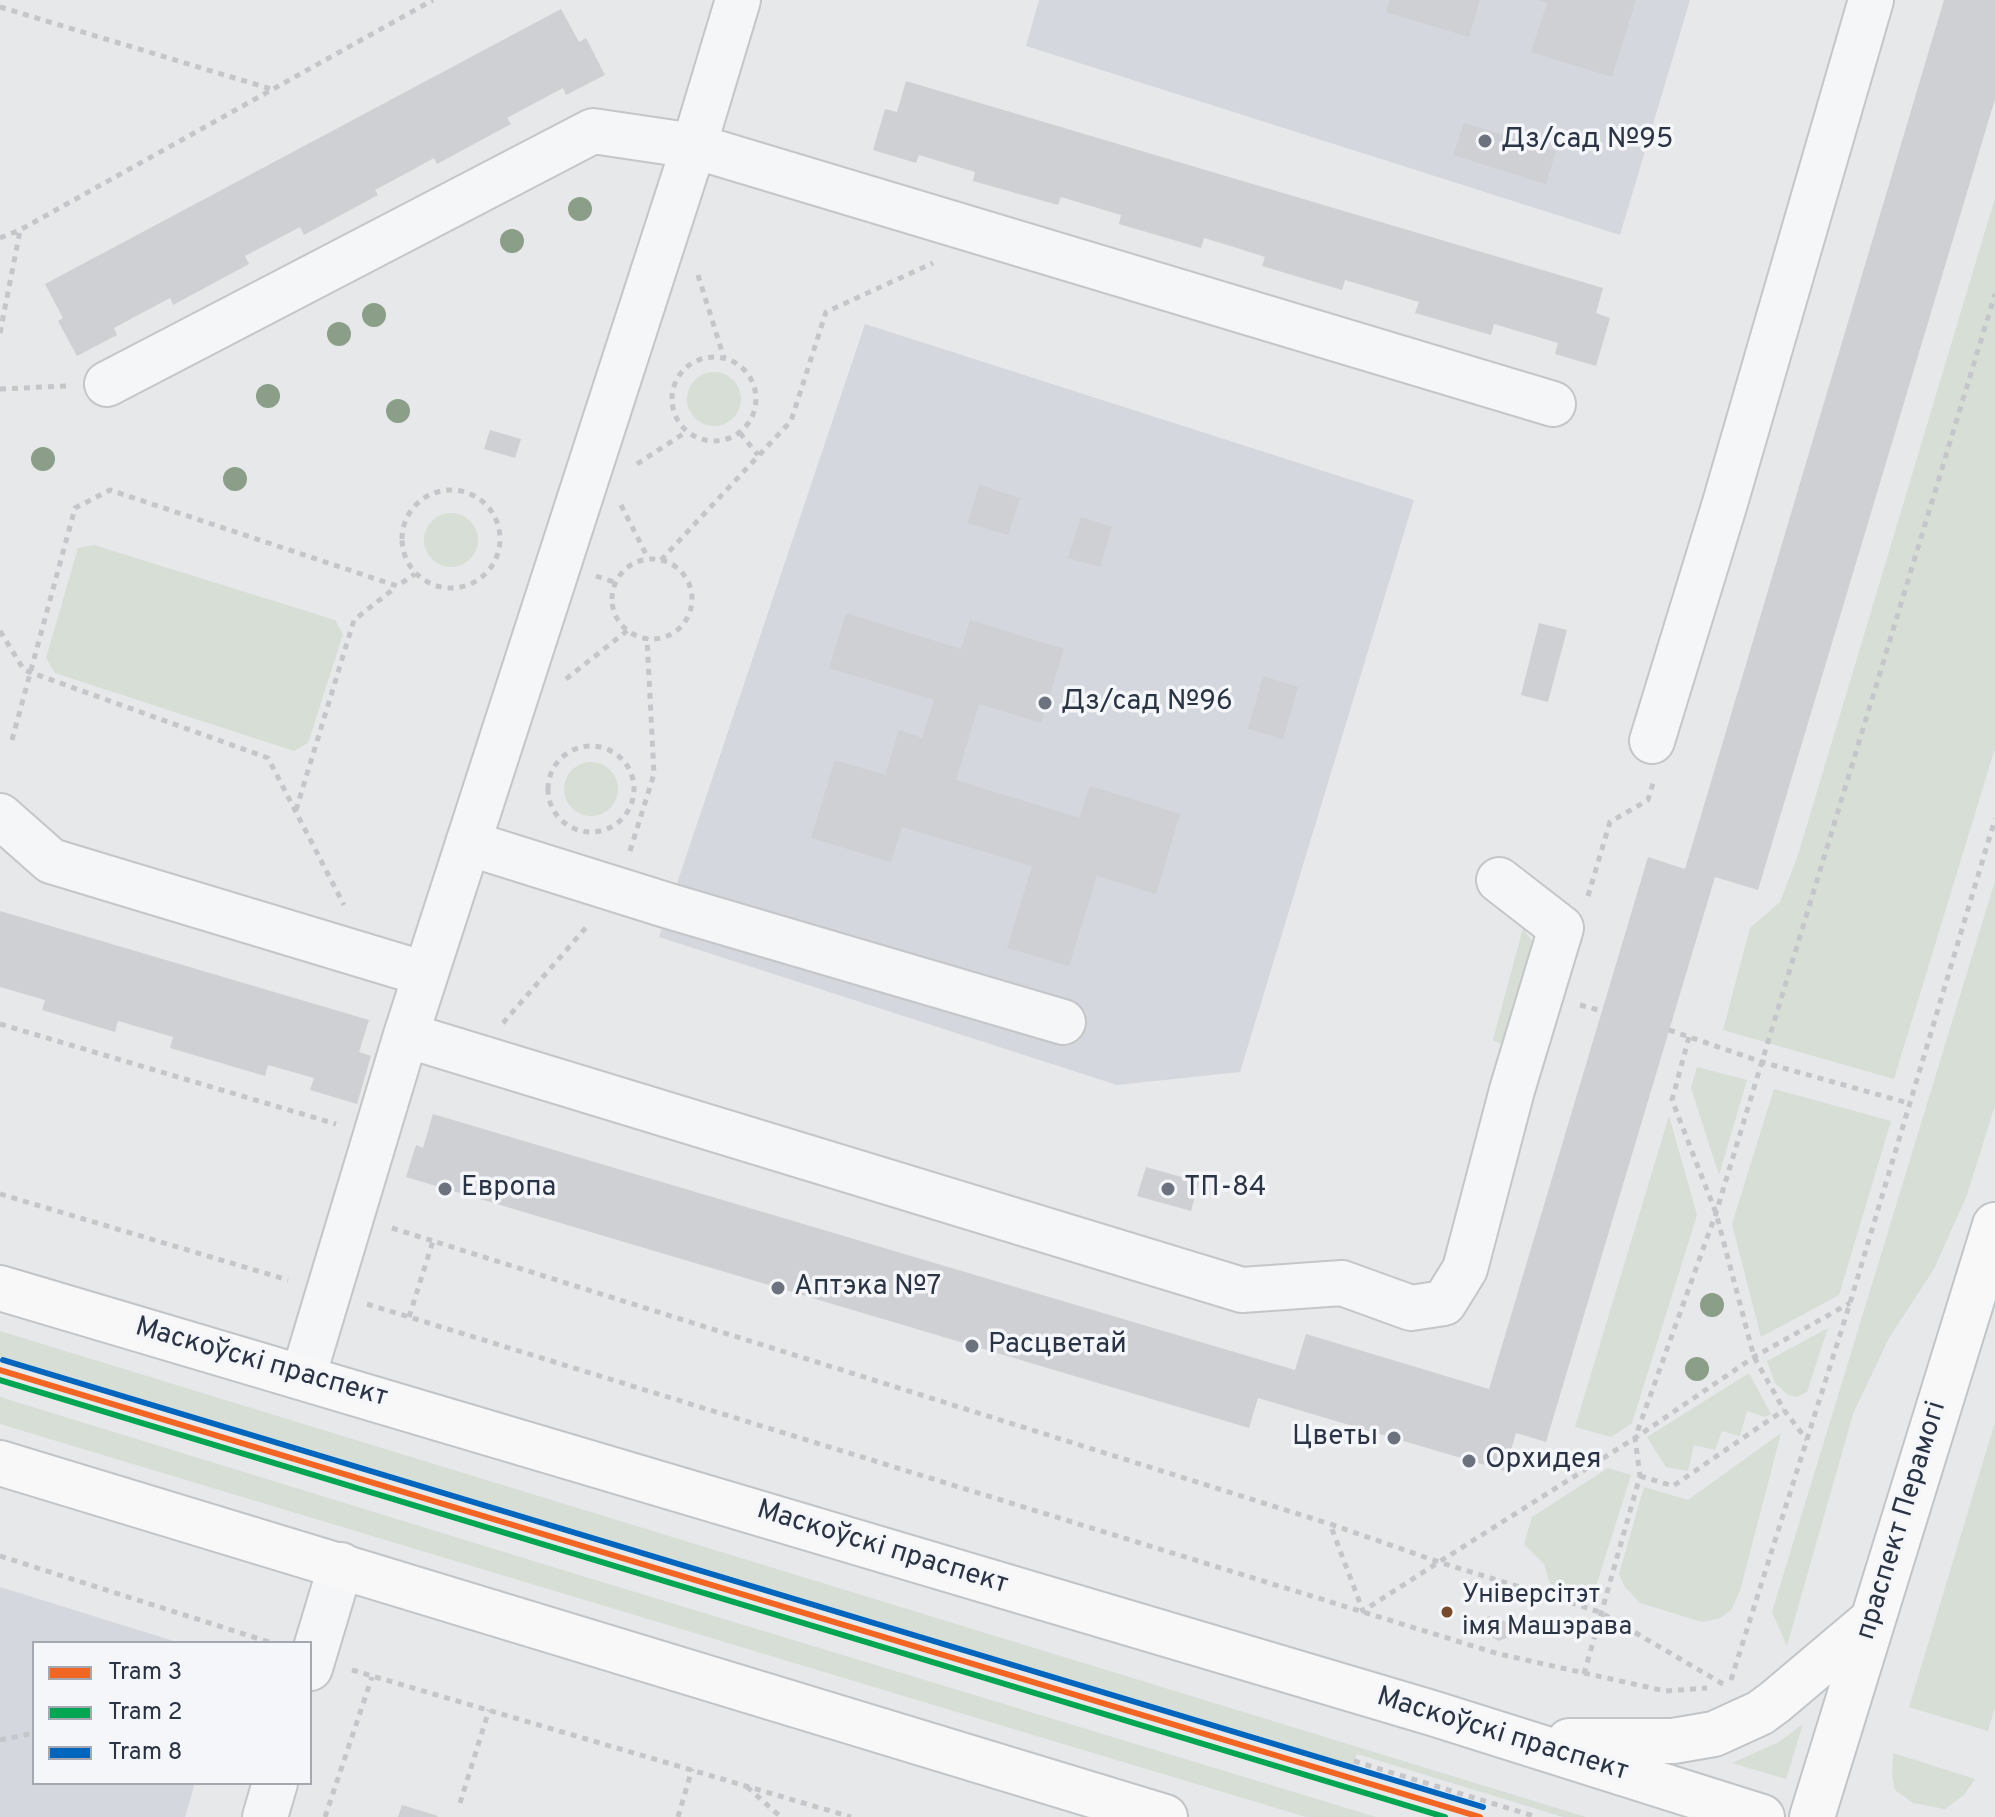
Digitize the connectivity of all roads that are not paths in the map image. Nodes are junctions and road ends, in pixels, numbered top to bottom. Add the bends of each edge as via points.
1 (738, 0) edge
2 (1871, 0) edge
3 (694, 146) junction
4 (107, 384) road end
5 (1553, 404) dead end
6 (1655, 755) road end
7 (0, 816) edge
8 (468, 843) junction
9 (1499, 880) dead end
10 (425, 974) junction
11 (1063, 1022) dead end
12 (406, 1035) junction
13 (1995, 1225) edge
14 (0, 1288) edge
15 (303, 1377) junction
16 (0, 1463) edge
17 (341, 1565) junction
18 (1871, 1621) junction
19 (312, 1662) edge
20 (1518, 1739) junction
21 (274, 1785) edge
22 (265, 1817) edge
23 (1165, 1817) edge
24 (1762, 1817) edge
25 (1812, 1817) edge

1 - 3 street
2 - 6 street
3 - 4 street via 593,131
3 - 5 street
3 - 8 street
7 - 10 street via 51,861
8 - 10 street
8 - 11 street
9 - 12 street via 1561,928 1465,1269 1444,1303 1411,1308 1342,1283 1242,1290
10 - 12 street
12 - 15 street
13 - 18 main road, праспект Перамогі
14 - 15 main road, Маскоўскі праспект
15 - 20 main road, Маскоўскі праспект
16 - 17 main road
17 - 19 street
17 - 23 main road
18 - 20 main road via 1760,1713 1714,1734 1673,1741
18 - 25 main road, праспект Перамогі
20 - 24 main road, Маскоўскі праспект
21 - 22 street

